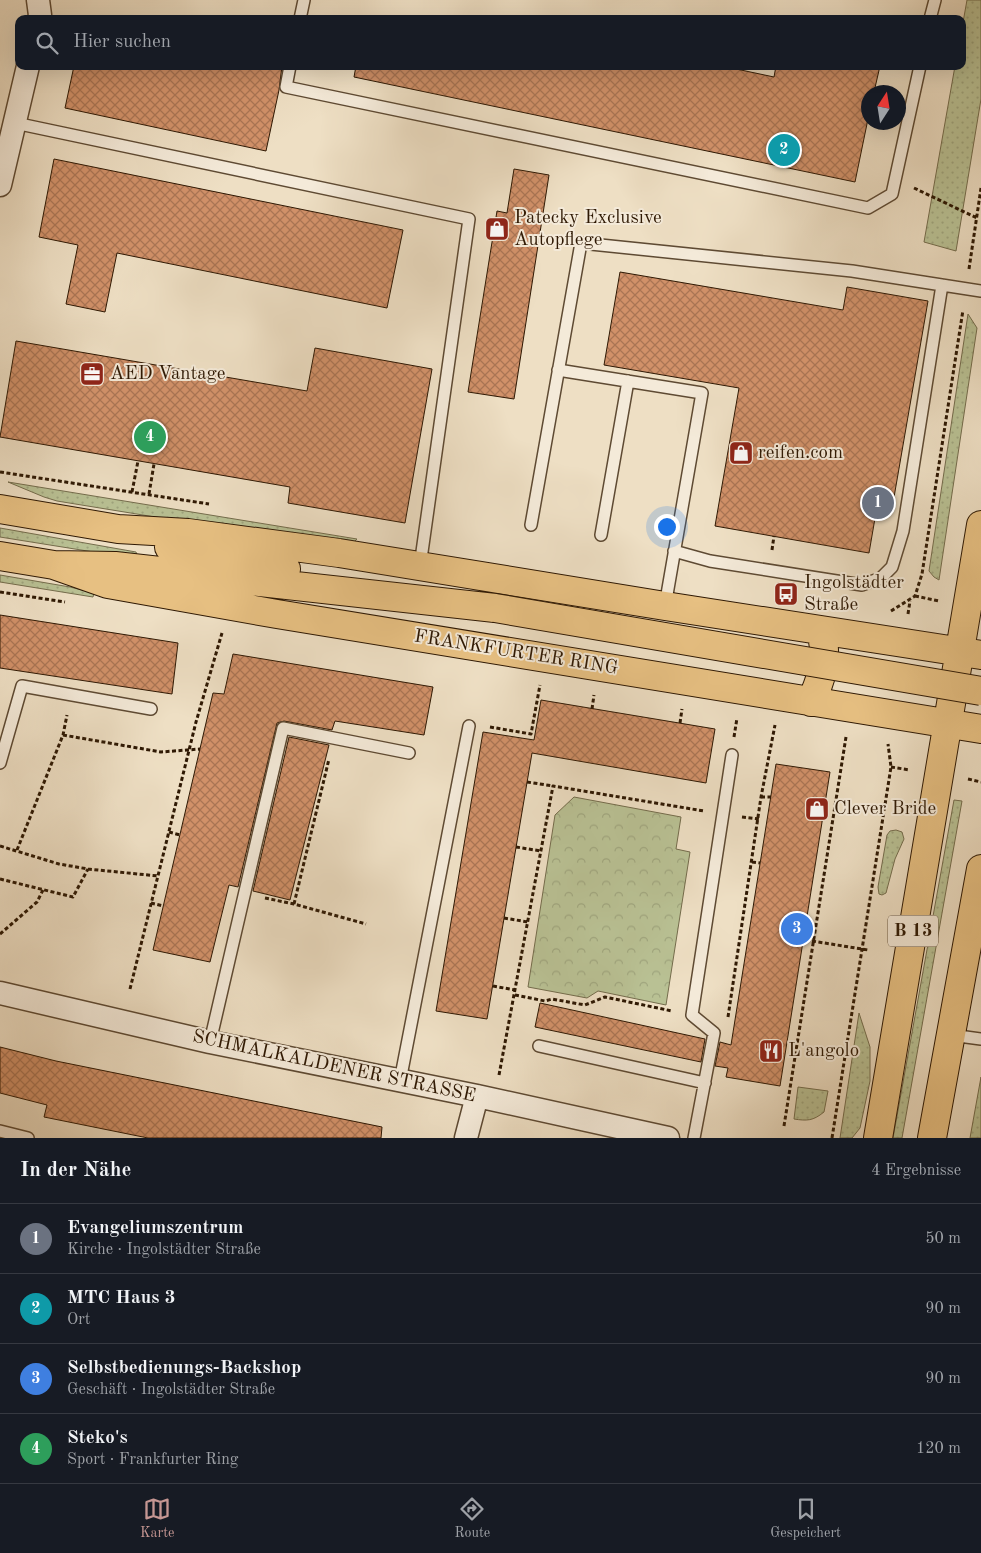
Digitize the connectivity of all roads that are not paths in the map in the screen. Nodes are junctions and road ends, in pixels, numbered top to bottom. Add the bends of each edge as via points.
1 (38, 0) edge
2 (304, 0) edge
3 (934, 0) edge
4 (40, 15) edge
5 (301, 15) edge
6 (931, 15) edge
7 (27, 70) edge
8 (289, 70) edge
9 (919, 70) edge
10 (15, 123) junction
11 (0, 185) edge
12 (942, 285) junction
13 (981, 291) edge
14 (558, 370) junction
15 (628, 381) junction
16 (0, 509) edge
17 (531, 525) dead end
18 (981, 525) edge
19 (118, 529) junction
20 (601, 535) dead end
21 (674, 551) junction
22 (0, 556) edge
23 (54, 565) junction
24 (420, 566) junction
25 (665, 606) junction
26 (495, 608) junction
27 (822, 630) junction
28 (971, 653) edge
29 (981, 691) edge
30 (811, 702) junction
31 (151, 709) dead end
32 (947, 723) junction
33 (469, 726) dead end
34 (981, 729) edge
35 (410, 753) dead end
36 (732, 755) dead end
37 (0, 764) edge
38 (981, 869) edge
39 (0, 993) edge
40 (950, 1035) junction
41 (981, 1039) edge
42 (210, 1042) junction
43 (539, 1046) dead end
44 (400, 1080) junction
45 (704, 1083) junction
46 (486, 1098) junction
47 (0, 1131) edge
48 (28, 1138) edge
49 (466, 1138) edge
50 (668, 1138) edge
51 (694, 1138) edge
52 (878, 1138) edge
53 (932, 1138) edge

1 - 4 street
2 - 5 lane
3 - 6 lane
7 - 10 street
8 - 9 lane via 286,88 868,208 892,194
10 - 11 street
10 - 24 lane via 469,219
12 - 13 lane
12 - 14 lane via 852,271 581,243
12 - 21 lane via 903,531 892,567 881,578 862,585 710,561
14 - 15 lane
14 - 17 lane
15 - 20 lane
15 - 21 lane via 702,393
16 - 19 main road, FRANKFURTER RING
18 - 28 main road, B 13
19 - 24 main road, FRANKFURTER RING via 188,532
19 - 26 main road, FRANKFURTER RING via 176,549
21 - 25 lane
22 - 23 main road, FRANKFURTER RING
23 - 26 main road, FRANKFURTER RING via 115,566
23 - 30 main road, FRANKFURTER RING via 108,584
24 - 25 main road, FRANKFURTER RING
25 - 27 main road, FRANKFURTER RING
26 - 29 main road, FRANKFURTER RING, bridge
27 - 28 main road, FRANKFURTER RING
27 - 30 main road via 825,652 821,677
28 - 32 main road, B 13
30 - 32 main road, FRANKFURTER RING
31 - 37 lane via 22,686
32 - 34 main road, FRANKFURTER RING
32 - 52 main road, B 13
33 - 44 lane
35 - 42 lane via 283,728
36 - 45 lane via 692,1015 714,1033
38 - 40 main road
39 - 42 street, SCHMALKALDENER STRASSE
40 - 41 lane
40 - 53 main road
42 - 44 street, SCHMALKALDENER STRASSE
43 - 45 lane
44 - 46 street, SCHMALKALDENER STRASSE
45 - 51 lane
46 - 49 street
46 - 50 street, SCHMALKALDENER STRASSE
47 - 48 lane

